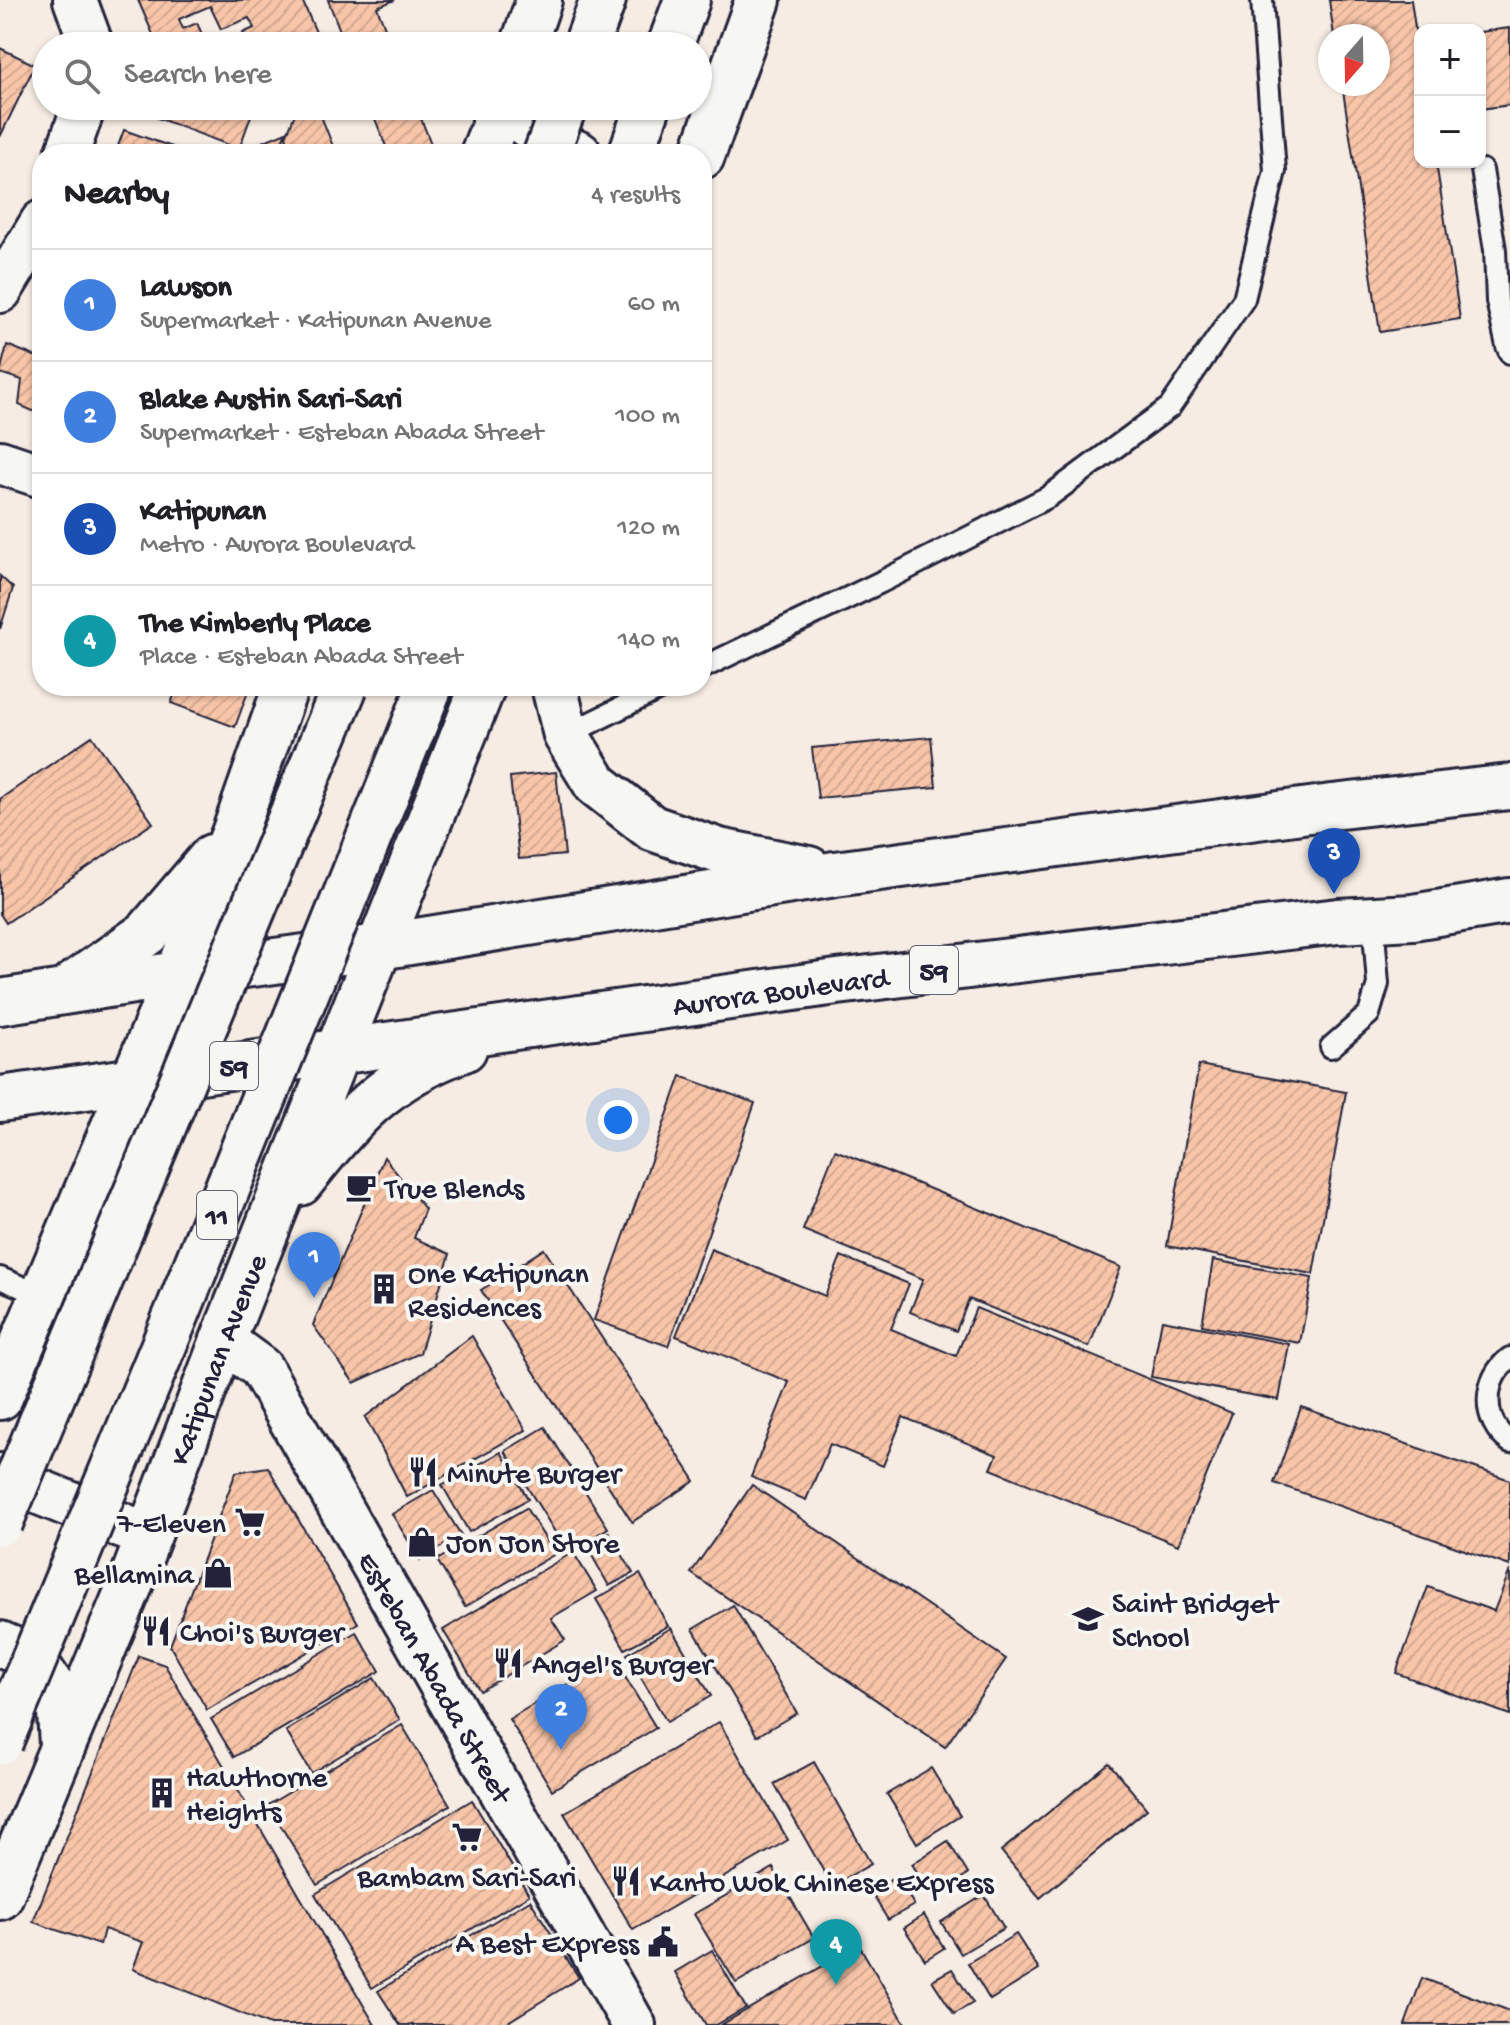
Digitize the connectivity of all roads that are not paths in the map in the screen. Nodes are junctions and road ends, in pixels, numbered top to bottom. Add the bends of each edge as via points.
1 (75, 0) edge
2 (539, 0) edge
3 (603, 0) edge
4 (687, 0) edge
5 (758, 0) edge
6 (1262, 0) edge
7 (87, 32) edge
8 (528, 32) edge
9 (591, 32) edge
10 (675, 32) edge
11 (712, 110) edge
12 (79, 120) edge
13 (497, 120) edge
14 (520, 120) edge
15 (559, 120) edge
16 (643, 120) edge
17 (708, 120) edge
18 (71, 144) edge
19 (487, 144) edge
20 (550, 144) edge
21 (554, 144) edge
22 (635, 144) edge
23 (698, 144) edge
24 (1482, 170) dead end
25 (32, 238) edge
26 (0, 291) edge
27 (1510, 353) edge
28 (0, 462) edge
29 (32, 473) edge
30 (712, 663) edge
31 (282, 696) edge
32 (341, 696) edge
33 (426, 696) edge
34 (479, 696) edge
35 (556, 696) edge
36 (645, 696) edge
37 (566, 735) junction
38 (1510, 787) edge
39 (235, 831) junction
40 (835, 874) junction
41 (1510, 901) edge
42 (1373, 919) junction
43 (379, 947) junction
44 (178, 974) junction
45 (63, 992) junction
46 (0, 1002) edge
47 (530, 1025) junction
48 (1331, 1047) dead end
49 (337, 1053) junction
50 (132, 1080) junction
51 (0, 1099) edge
52 (273, 1216) junction
53 (0, 1278) edge
54 (43, 1296) junction
55 (223, 1340) junction
56 (1510, 1358) edge
57 (0, 1397) edge
58 (1510, 1442) edge
59 (0, 1476) edge
60 (0, 1523) edge
61 (148, 1536) junction
62 (0, 1644) edge
63 (0, 1742) edge
64 (62, 1745) junction
65 (0, 1897) edge
66 (634, 2025) edge

1 - 7 street
2 - 8 main road
3 - 9 main road
4 - 10 main road
5 - 11 main road
6 - 30 lane via 1275,171 1244,299 1170,407 1048,497
12 - 18 street
13 - 19 main road
14 - 21 main road
15 - 20 main road, bridge
16 - 22 main road
17 - 23 main road
24 - 27 lane via 1497,301
25 - 26 street
28 - 29 street
31 - 39 main road
32 - 60 main road, bridge
33 - 63 main road, Katipunan Avenue / 11, bridge
34 - 43 main road, Katipunan Avenue / 11
35 - 37 main road
36 - 37 lane
37 - 40 main road via 596,784 652,828 719,851
38 - 40 main road
39 - 44 main road
39 - 45 main road via 147,933
40 - 43 main road
41 - 42 main road, Aurora Boulevard / 59
42 - 47 main road, Aurora Boulevard / 59 via 837,982
42 - 48 lane via 1378,984 1369,1014
43 - 44 main road
43 - 49 main road, Katipunan Avenue / 11
44 - 45 main road
44 - 50 main road
45 - 46 main road
47 - 49 main road, Aurora Boulevard / 59
47 - 52 main road via 445,1056 384,1091 345,1127
49 - 50 main road, 59
49 - 52 main road, Katipunan Avenue / 11
50 - 51 main road, 59
50 - 54 main road
52 - 55 main road, Katipunan Avenue / 11
53 - 54 lane
54 - 57 main road
55 - 61 main road, Katipunan Avenue / 11
55 - 66 street, Esteban Abada Street via 261,1368
56 - 58 lane via 1494,1375 1488,1403 1498,1430
59 - 61 main road
61 - 64 main road, Katipunan Avenue / 11
62 - 64 main road via 42,1672 59,1697
64 - 65 main road, Katipunan Avenue / 11

